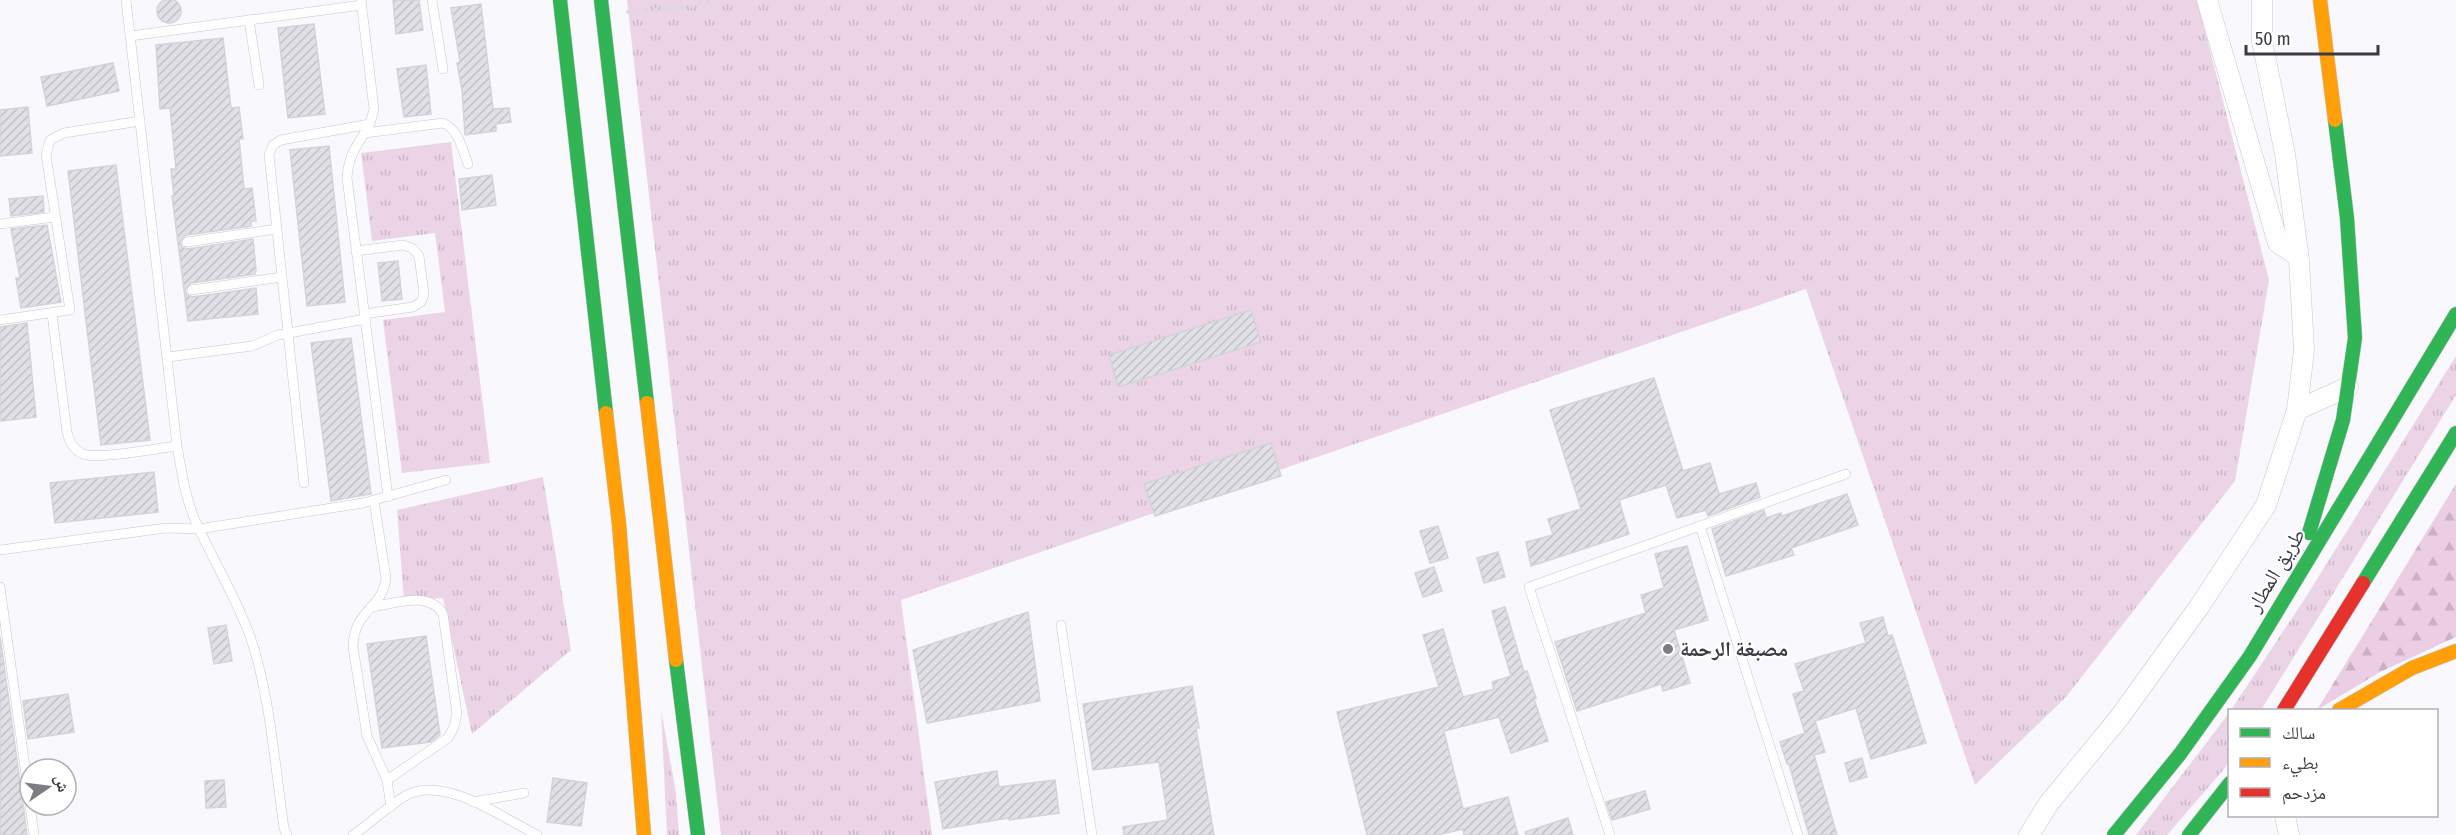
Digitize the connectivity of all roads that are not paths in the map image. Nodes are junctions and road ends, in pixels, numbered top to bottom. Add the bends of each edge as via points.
1 (126, 0) edge
2 (432, 0) edge
3 (560, 0) edge
4 (602, 0) edge
5 (2207, 0) edge
6 (2262, 0) edge
7 (2320, 0) edge
8 (362, 3) edge
9 (249, 20) junction
10 (130, 36) junction
11 (443, 69) dead end
12 (259, 85) dead end
13 (140, 121) junction
14 (370, 124) junction
15 (365, 133) junction
16 (468, 164) dead end
17 (55, 217) junction
18 (0, 224) edge
19 (277, 229) junction
20 (188, 242) dead end
21 (356, 251) junction
22 (2298, 256) junction
23 (282, 277) junction
24 (192, 290) dead end
25 (52, 314) junction
26 (2456, 314) edge
27 (364, 316) junction
28 (0, 320) edge
29 (288, 332) junction
30 (168, 357) junction
31 (2348, 387) junction
32 (2297, 410) junction
33 (2456, 433) edge
34 (177, 446) junction
35 (1846, 474) dead end
36 (446, 480) dead end
37 (304, 483) dead end
38 (388, 497) junction
39 (374, 501) junction
40 (1700, 526) junction
41 (199, 529) junction
42 (0, 550) edge
43 (2294, 582) junction
44 (0, 587) edge
45 (370, 607) junction
46 (1062, 625) dead end
47 (2452, 658) edge
48 (2285, 709) edge
49 (2341, 709) edge
50 (24, 757) edge
51 (387, 780) junction
52 (2228, 784) edge
53 (524, 794) dead end
54 (473, 802) junction
55 (391, 807) junction
56 (32, 817) edge
57 (2285, 817) edge
58 (34, 835) edge
59 (287, 835) edge
60 (353, 835) edge
61 (537, 835) edge
62 (644, 835) edge
63 (699, 835) edge
64 (1092, 835) edge
65 (1610, 835) edge
66 (1798, 835) edge
67 (2029, 835) edge
68 (2114, 835) edge
69 (2189, 835) edge
70 (2289, 835) edge

1 - 10 lane
2 - 11 lane
3 - 62 main road via 619,524
4 - 63 main road via 670,618
5 - 22 street via 2278,243
6 - 22 street via 2262,41 2285,154
7 - 31 main road via 2347,218 2355,338
8 - 9 lane
8 - 14 lane via 375,101
9 - 10 lane
9 - 12 lane
10 - 13 lane
13 - 17 lane via 63,133 50,140 46,154
13 - 30 lane
14 - 15 lane
14 - 19 lane via 281,140 273,145 269,155
15 - 16 lane via 443,123 457,135
15 - 21 lane via 354,148 347,178
17 - 18 lane
17 - 25 lane via 70,310
19 - 20 lane
19 - 23 lane
21 - 27 lane
21 - 27 lane via 403,245 412,248 419,256 424,294 413,307
22 - 32 street via 2304,350
23 - 24 lane
23 - 29 lane
25 - 28 lane
25 - 34 lane via 72,446 92,456
26 - 43 main road, طريق المطار
27 - 29 lane
27 - 38 lane
29 - 30 lane via 252,346
29 - 37 lane
30 - 34 lane
31 - 32 street
31 - 43 main road via 2343,420
32 - 67 street via 2266,505 2199,608
33 - 48 main road
34 - 41 lane
35 - 40 lane
36 - 38 lane
38 - 39 lane
39 - 41 lane
39 - 45 lane via 386,578 381,595
40 - 65 lane via 1529,587
40 - 66 lane
41 - 42 lane via 166,528
41 - 59 lane via 230,587 251,639
43 - 68 main road, طريق المطار via 2250,656 2180,754
44 - 50 lane
45 - 51 lane via 357,622 353,647 370,748
45 - 51 lane via 424,600 440,608 457,714 448,738
46 - 64 lane
47 - 49 main road via 2412,668
51 - 55 lane
52 - 69 main road
53 - 54 lane
54 - 55 lane via 447,791 427,789 408,795
54 - 61 lane
55 - 60 lane
56 - 58 lane
57 - 70 street

